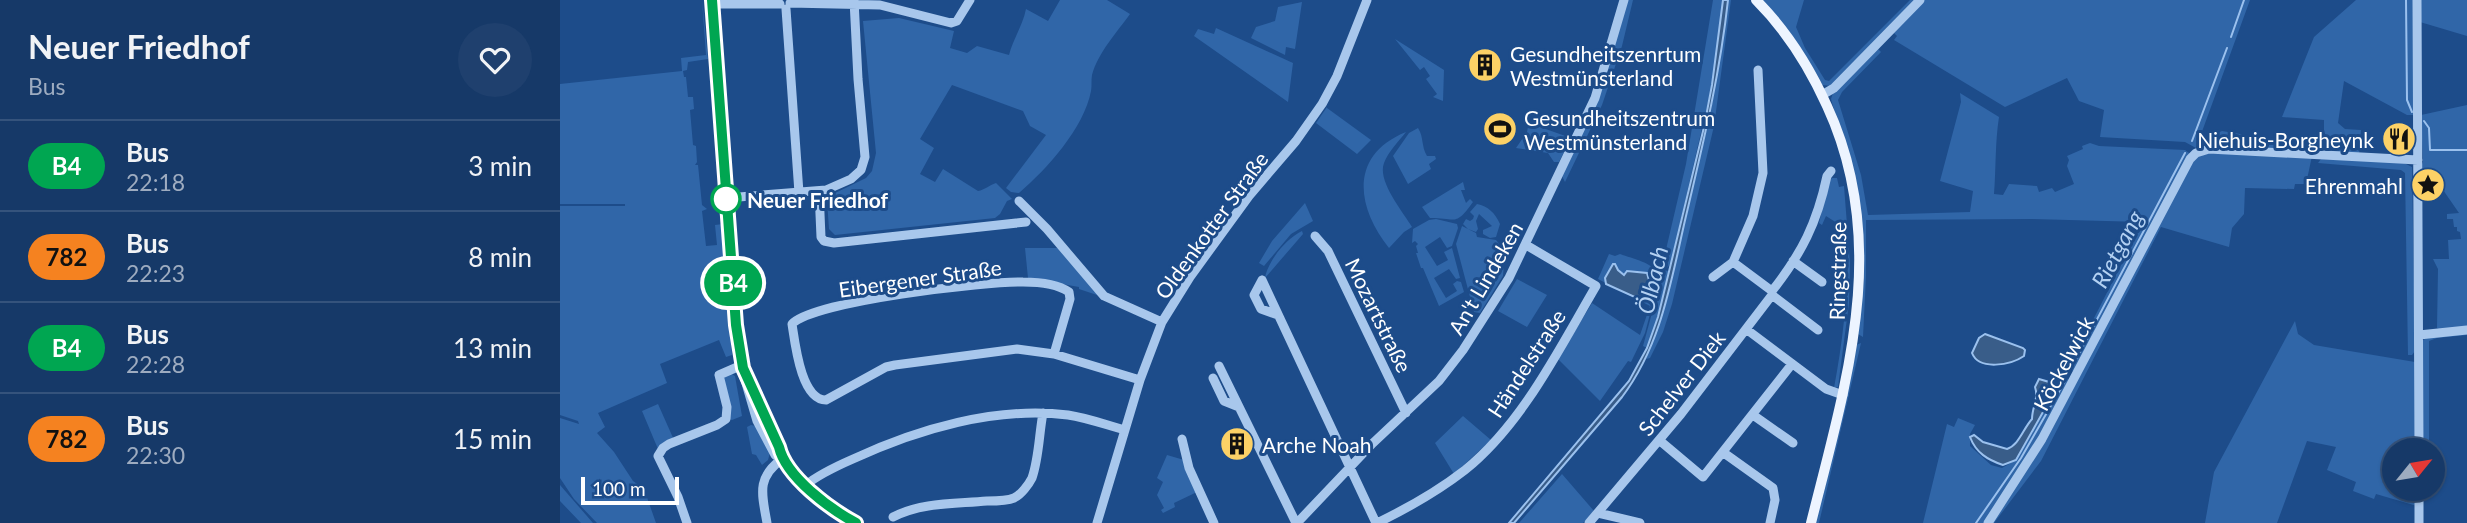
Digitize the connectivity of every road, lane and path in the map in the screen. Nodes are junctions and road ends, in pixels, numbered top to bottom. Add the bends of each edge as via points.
1 (909, 0) edge
2 (970, 0) edge
3 (1367, 0) edge
4 (1624, 0) edge
5 (1756, 0) edge
6 (1920, 0) edge
7 (2417, 0) edge
8 (712, 2) edge
9 (854, 2) edge
10 (785, 3) edge
11 (909, 13) junction
12 (1758, 70) dead end
13 (1822, 95) junction
14 (2418, 160) junction
15 (1831, 171) dead end
16 (819, 191) junction
17 (799, 192) junction
18 (726, 198) junction
19 (1019, 201) dead end
20 (1026, 222) dead end
21 (1315, 236) dead end
22 (1526, 245) junction
23 (1793, 261) junction
24 (1734, 262) junction
25 (1713, 277) dead end
26 (1822, 282) dead end
27 (1772, 293) junction
28 (1278, 315) dead end
29 (1162, 322) junction
30 (1746, 329) junction
31 (1818, 330) dead end
32 (2467, 330) edge
33 (2419, 335) junction
34 (1054, 354) junction
35 (1792, 364) junction
36 (743, 366) junction
37 (1219, 366) dead end
38 (1213, 378) dead end
39 (1140, 380) junction
40 (1843, 394) junction
41 (1239, 407) junction
42 (1406, 412) junction
43 (1043, 413) junction
44 (1753, 415) junction
45 (1125, 430) junction
46 (2419, 438) edge
47 (1182, 439) dead end
48 (1659, 440) junction
49 (1793, 443) dead end
50 (1724, 453) junction
51 (782, 459) junction
52 (1349, 467) junction
53 (806, 485) junction
54 (2419, 501) edge
55 (1598, 513) junction
56 (893, 517) dead end
57 (687, 523) edge
58 (767, 523) edge
59 (856, 523) edge
60 (1097, 523) edge
61 (1214, 523) edge
62 (1297, 523) edge
63 (1377, 523) edge
64 (1589, 523) edge
65 (1640, 523) edge
66 (1770, 523) edge
67 (1811, 523) edge
68 (1988, 523) edge
69 (2419, 523) edge

1 - 11 street
2 - 11 street via 957,22
3 - 29 street, Oldenkotter Straße via 1322,104 1249,196
4 - 22 street, An't Lindeken via 1595,98
5 - 13 main road, Ringstraße via 1788,36
6 - 13 street
7 - 14 street
8 - 10 street
8 - 18 street
9 - 10 street
9 - 11 street
9 - 16 street via 864,164 851,179
10 - 17 street
12 - 24 street via 1763,173 1753,216
13 - 40 main road, Ringstraße via 1846,156 1860,241 1858,305
14 - 33 street
14 - 68 street, Köckelwick via 2209,149 2196,153 2042,439
15 - 23 street, Schelver Diek via 1810,234
16 - 17 street
16 - 20 street via 821,237 834,243
17 - 18 street
18 - 36 street
19 - 29 street via 1104,296
21 - 42 street, Mozartstraße via 1328,251
22 - 42 street, An't Lindeken via 1463,350
22 - 63 street, Händelstraße via 1595,286 1550,364 1492,443 1441,488
23 - 26 street
23 - 27 street, Schelver Diek
24 - 25 street
24 - 27 street
27 - 30 street, Schelver Diek
27 - 31 street
28 - 52 street
29 - 39 street, Oldenkotter Straße
30 - 35 street
30 - 48 street, Schelver Diek
32 - 33 street
33 - 46 street
34 - 34 street, Eibergener Straße via 1017,349 895,365 826,400 815,398 805,380 792,324 797,318 871,299 1002,282 1047,284 1062,287 1070,299
34 - 39 street
35 - 40 street via 1826,389
35 - 44 street
36 - 51 street via 757,421
36 - 57 street via 719,375 726,419 669,444 658,456
37 - 41 street
38 - 41 street via 1224,401
39 - 45 street, Oldenkotter Straße
40 - 67 main road, Ringstraße
41 - 62 street
42 - 52 street, An't Lindeken
43 - 45 street
43 - 53 street via 977,419 914,434 843,463
43 - 56 street via 1031,478 1015,498 941,503
44 - 49 street
44 - 50 street
45 - 60 street, Oldenkotter Straße
47 - 61 street via 1189,468
48 - 50 street via 1703,477
48 - 55 street, Schelver Diek
50 - 66 street via 1773,488
51 - 53 street
51 - 58 street via 771,467 762,487
52 - 62 street, An't Lindeken
52 - 63 street
53 - 59 street
54 - 69 street
55 - 64 street, Schelver Diek
55 - 65 street

